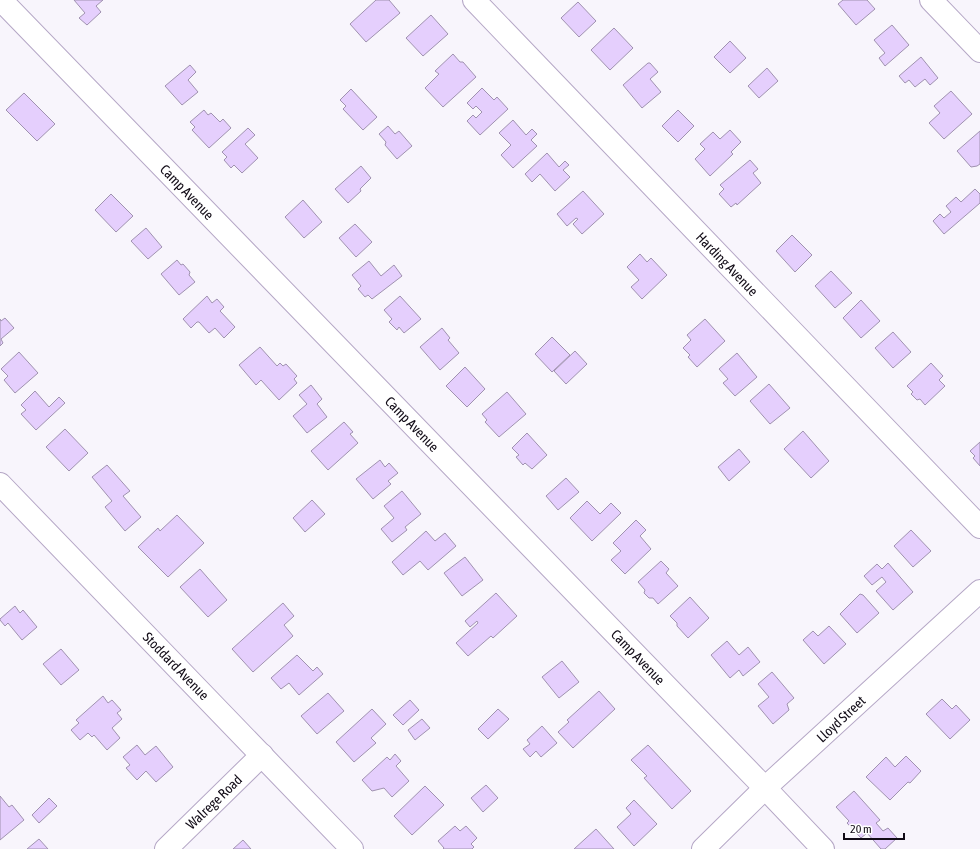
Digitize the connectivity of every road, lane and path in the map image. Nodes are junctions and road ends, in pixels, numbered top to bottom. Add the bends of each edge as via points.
1 (0, 0) edge
2 (474, 0) edge
3 (931, 0) edge
4 (980, 51) edge
5 (0, 484) edge
6 (980, 527) edge
7 (980, 590) edge
8 (262, 756) junction
9 (765, 788) junction
10 (166, 849) edge
11 (352, 849) edge
12 (703, 849) edge
13 (823, 849) edge

1 - 9 street, Camp Avenue
2 - 6 street, Harding Avenue
3 - 4 street
5 - 8 street, Stoddard Avenue
7 - 9 street, Lloyd Street
8 - 10 street, Walrege Road
8 - 11 street, Stoddard Avenue
9 - 12 street, Lloyd Street
9 - 13 street, Camp Avenue

